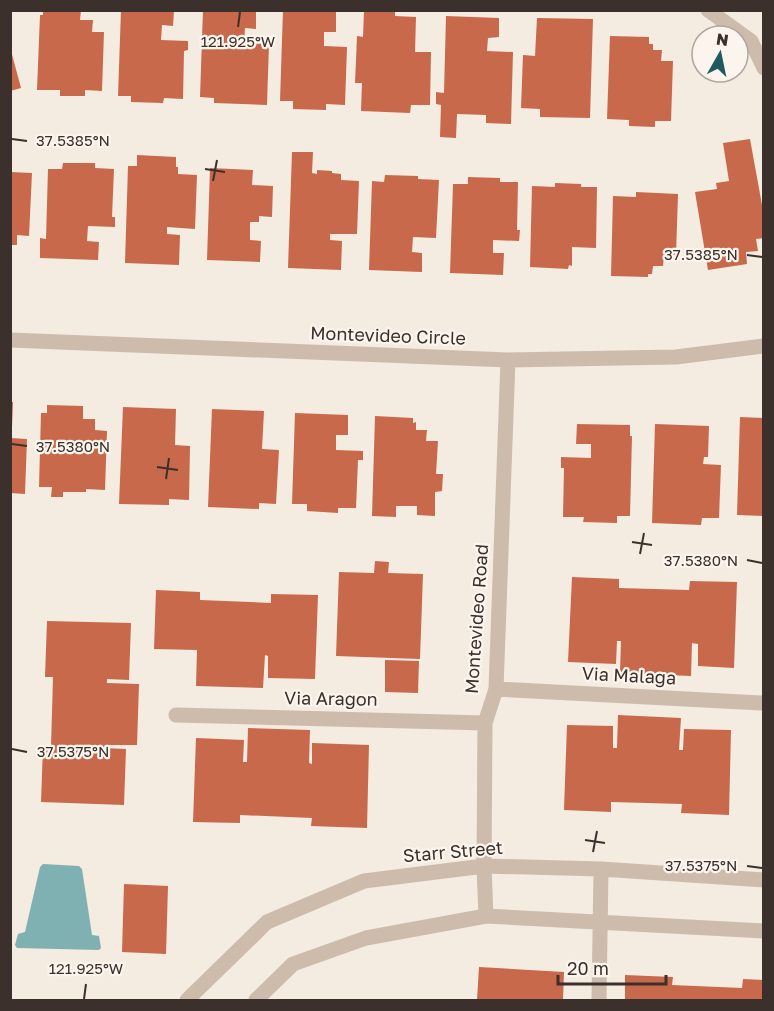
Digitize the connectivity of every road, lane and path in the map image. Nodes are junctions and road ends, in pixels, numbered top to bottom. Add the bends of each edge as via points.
1 (708, 10) edge
2 (764, 68) edge
3 (10, 340) edge
4 (764, 346) edge
5 (508, 360) junction
6 (496, 689) junction
7 (761, 702) dead end
8 (176, 715) dead end
9 (485, 723) junction
10 (484, 866) junction
11 (601, 869) junction
12 (764, 880) edge
13 (486, 916) junction
14 (600, 922) junction
15 (764, 932) edge
16 (188, 1000) edge
17 (256, 1000) edge
18 (599, 1000) edge

1 - 2 street via 751,41
3 - 5 street, Montevideo Circle
4 - 5 street, Montevideo Circle via 676,357
5 - 6 street, Montevideo Road
6 - 7 street, Via Malaga
6 - 9 street, Montevideo Road
8 - 9 street, Via Aragon
9 - 10 street, Montevideo Road
10 - 11 street, Starr Street
10 - 13 street, Montevideo Road
10 - 16 street, Starr Street via 364,881 267,922
11 - 12 street, Starr Street
11 - 14 street
13 - 14 street
13 - 17 street via 366,938 293,964
14 - 15 street
14 - 18 street

